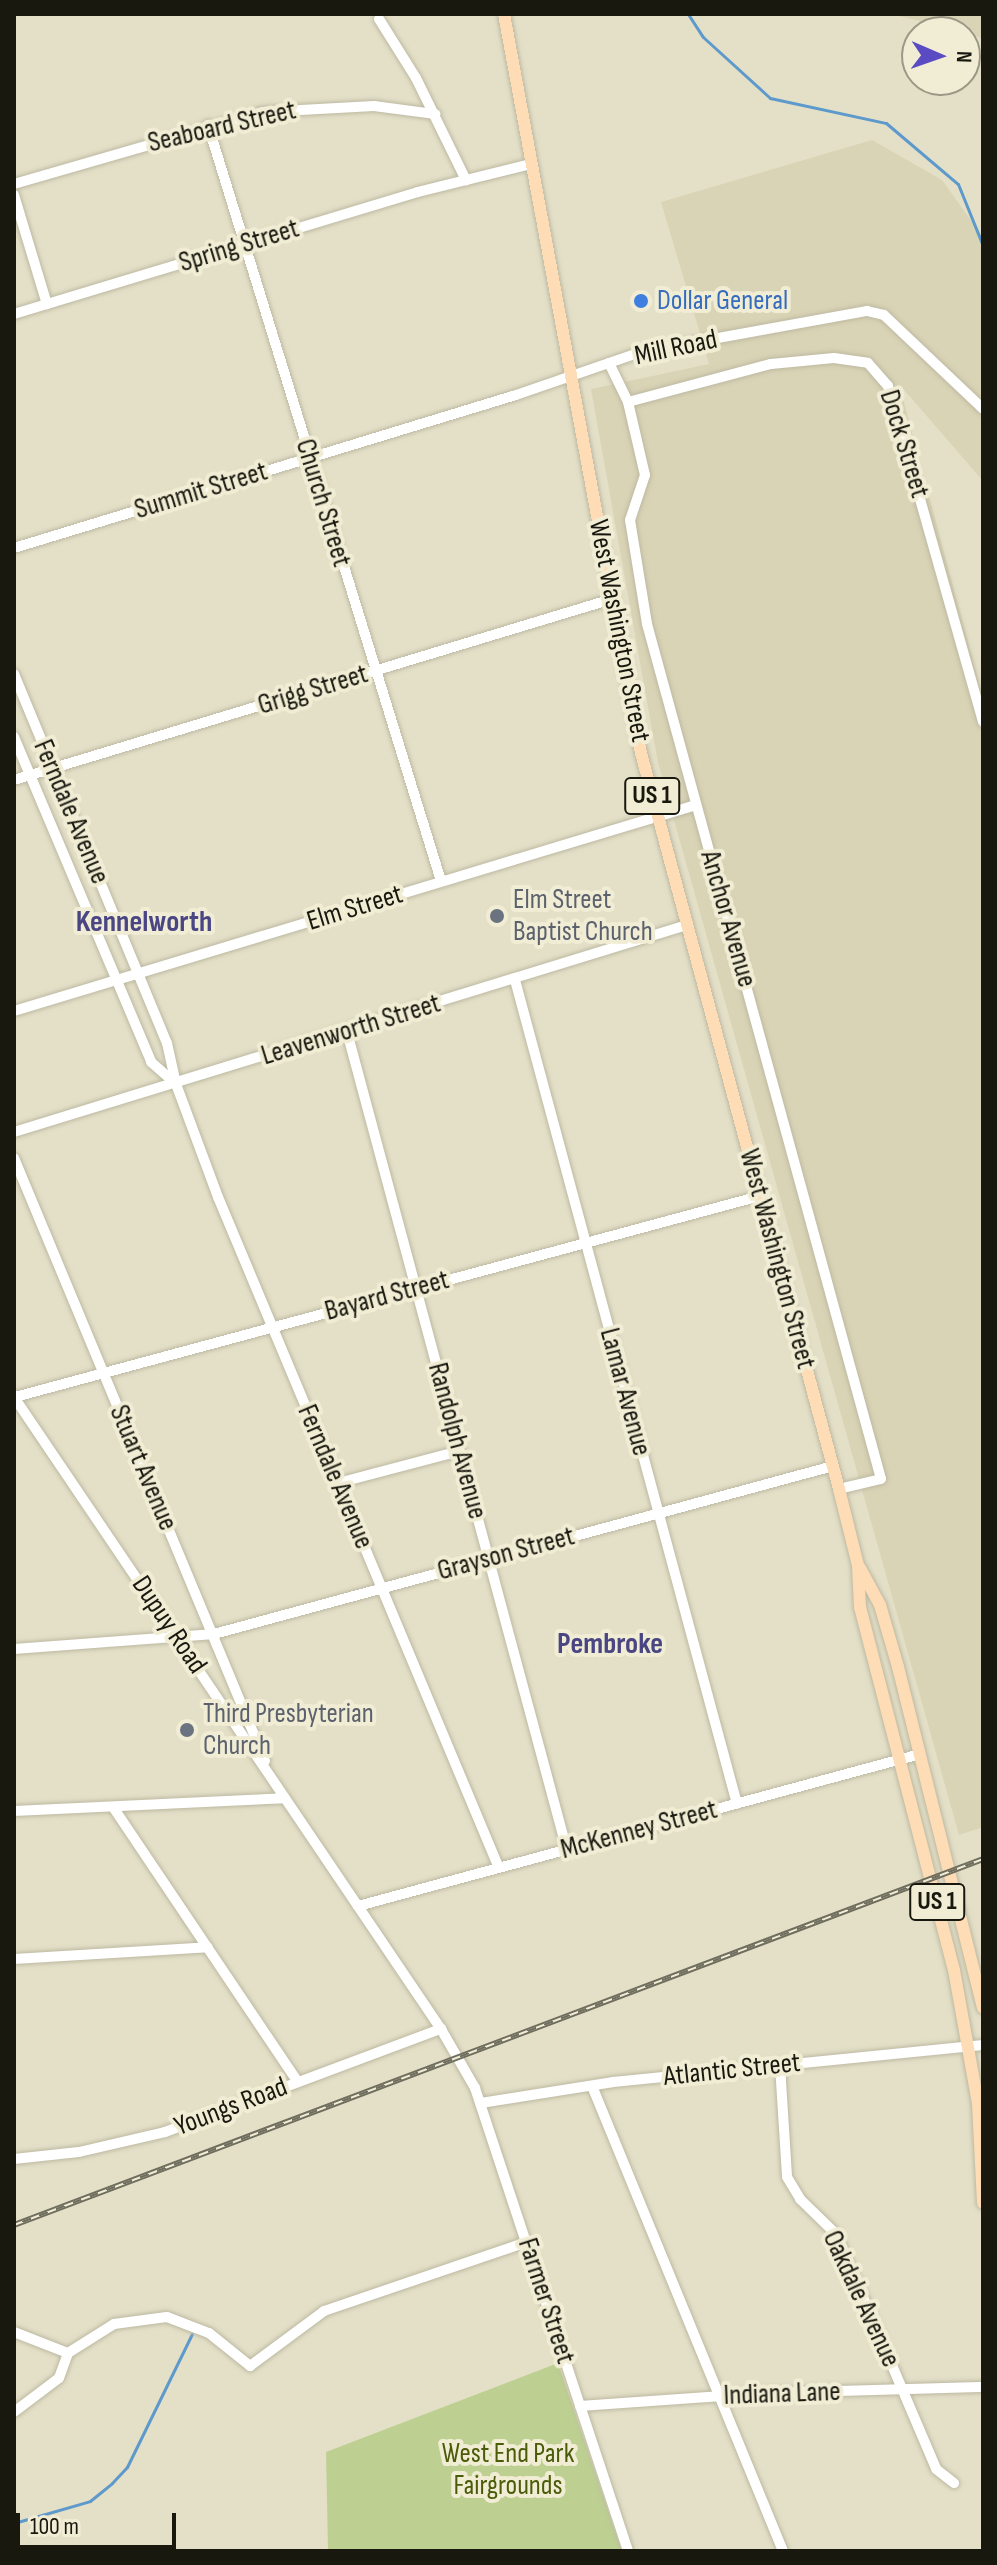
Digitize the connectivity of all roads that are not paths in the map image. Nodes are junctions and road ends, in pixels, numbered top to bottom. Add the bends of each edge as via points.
1 (504, 14) edge
2 (379, 19) dead end
3 (435, 114) junction
4 (208, 125) junction
5 (531, 164) junction
6 (466, 180) junction
7 (14, 184) edge
8 (14, 195) edge
9 (245, 244) junction
10 (47, 304) junction
11 (14, 314) edge
12 (609, 363) junction
13 (571, 376) junction
14 (628, 402) junction
15 (983, 409) edge
16 (309, 458) junction
17 (14, 548) edge
18 (612, 599) junction
19 (375, 671) junction
20 (14, 674) edge
21 (983, 722) edge
22 (14, 737) edge
23 (53, 768) junction
24 (30, 775) junction
25 (14, 780) edge
26 (696, 805) junction
27 (658, 816) junction
28 (441, 881) junction
29 (687, 925) junction
30 (139, 974) junction
31 (515, 980) junction
32 (116, 981) junction
33 (14, 1011) edge
34 (347, 1032) junction
35 (176, 1084) junction
36 (14, 1132) edge
37 (14, 1158) edge
38 (760, 1196) junction
39 (584, 1242) junction
40 (415, 1288) junction
41 (274, 1327) junction
42 (104, 1372) junction
43 (14, 1397) edge
44 (459, 1451) junction
45 (833, 1466) junction
46 (338, 1483) junction
47 (839, 1489) junction
48 (658, 1514) junction
49 (489, 1558) junction
50 (858, 1565) junction
51 (382, 1588) junction
52 (214, 1634) junction
53 (178, 1639) junction
54 (14, 1649) edge
55 (920, 1754) junction
56 (901, 1759) junction
57 (271, 1778) junction
58 (285, 1798) junction
59 (737, 1804) junction
60 (113, 1807) junction
61 (14, 1811) edge
62 (567, 1850) junction
63 (499, 1868) junction
64 (358, 1906) junction
65 (208, 1947) junction
66 (14, 1959) edge
67 (983, 2008) edge
68 (441, 2029) junction
69 (977, 2045) edge
70 (456, 2054) joint
71 (780, 2065) junction
72 (297, 2081) junction
73 (592, 2086) junction
74 (481, 2103) junction
75 (14, 2159) edge
76 (983, 2203) edge
77 (527, 2242) junction
78 (14, 2332) edge
79 (68, 2353) junction
80 (983, 2387) edge
81 (902, 2388) junction
82 (718, 2396) junction
83 (580, 2406) junction
84 (14, 2412) edge
85 (954, 2483) dead end
86 (628, 2551) edge
87 (783, 2551) edge

1 - 5 main road, West Washington Street / US 1
2 - 3 street
3 - 4 street, Seaboard Street via 334,106 264,112
3 - 6 street
4 - 7 street, Seaboard Street
4 - 9 street, Church Street
5 - 6 street, Spring Street
5 - 13 main road, West Washington Street / US 1
6 - 9 street, Spring Street
8 - 10 street
9 - 10 street, Spring Street
9 - 16 street, Church Street
10 - 11 street, Spring Street
12 - 13 street, Mill Road
12 - 14 street, Anchor Avenue
12 - 15 street, Mill Road via 669,345 867,311 884,315
13 - 16 street, Summit Street
13 - 18 main road, West Washington Street / US 1
14 - 21 street, Dock Street via 771,364 834,358 868,363 888,386
14 - 26 street, Anchor Avenue via 645,475 630,512 639,587
16 - 17 street, Summit Street
16 - 19 street, Church Street
18 - 19 street, Grigg Street
18 - 27 main road, West Washington Street / US 1
19 - 23 street, Grigg Street
19 - 28 street, Church Street
20 - 23 street, Ferndale Avenue
22 - 24 street, Ferndale Avenue
23 - 24 street, Grigg Street
23 - 30 street, Ferndale Avenue
24 - 25 street, Grigg Street
24 - 32 street, Ferndale Avenue
26 - 27 street, Elm Street
26 - 47 street, Anchor Avenue via 881,1479
27 - 28 street, Elm Street
27 - 29 main road, West Washington Street / US 1
28 - 30 street, Elm Street
29 - 31 street, Leavenworth Street
29 - 38 main road, West Washington Street / US 1
30 - 32 street, Elm Street
30 - 35 street, Ferndale Avenue via 167,1043
31 - 34 street, Leavenworth Street
31 - 39 street, Lamar Avenue
32 - 33 street, Elm Street
32 - 35 street, Ferndale Avenue via 151,1062
34 - 35 street, Leavenworth Street
34 - 40 street, Randolph Avenue
35 - 36 street, Leavenworth Street
35 - 41 street, Ferndale Avenue
37 - 42 street, Stuart Avenue
38 - 39 street, Bayard Street
38 - 45 main road, West Washington Street / US 1
39 - 40 street, Bayard Street
39 - 48 street, Lamar Avenue
40 - 41 street, Bayard Street
40 - 44 street, Randolph Avenue
41 - 42 street, Bayard Street
41 - 46 street, Ferndale Avenue
42 - 43 street, Bayard Street
42 - 52 street, Stuart Avenue
43 - 53 street, Dupuy Road
44 - 46 street
44 - 49 street, Randolph Avenue
45 - 47 main road, West Washington Street / US 1
45 - 48 street, Grayson Street
46 - 51 street, Ferndale Avenue
47 - 50 main road, West Washington Street / US 1
48 - 49 street, Grayson Street
48 - 59 street, Lamar Avenue
49 - 51 street, Grayson Street
49 - 62 street, Randolph Avenue
50 - 55 main road, West Washington Street / US 1 via 880,1605
50 - 56 main road, West Washington Street / US 1 via 860,1607
51 - 52 street, Grayson Street
51 - 63 street, Ferndale Avenue
52 - 53 street, Grayson Street
52 - 57 street, Stuart Avenue
53 - 54 street, Grayson Street
53 - 57 street, Dupuy Road
55 - 56 street, McKenney Street
55 - 67 main road, West Washington Street / US 1
56 - 59 street, McKenney Street
56 - 69 main road, West Washington Street / US 1
57 - 58 street, Dupuy Road
58 - 60 street
58 - 64 street, Dupuy Road
59 - 62 street, McKenney Street
60 - 61 street
60 - 65 street
62 - 63 street, McKenney Street
63 - 64 street, McKenney Street
64 - 68 street, Dupuy Road
65 - 66 street
65 - 72 street
68 - 70 street, Dupuy Road
68 - 72 street, Youngs Road
69 - 71 street, Atlantic Street
69 - 76 main road, US 1
70 - 74 street, Farmer Street
71 - 73 street, Atlantic Street
71 - 81 street, Oakdale Avenue via 787,2177 800,2199 836,2234
72 - 75 street, Youngs Road via 144,2138
73 - 74 street, Atlantic Street
73 - 82 street
74 - 77 street, Farmer Street
77 - 79 street via 324,2311 250,2366 196,2325 167,2317 114,2324
77 - 83 street, Farmer Street
78 - 79 street
79 - 84 street via 59,2378
80 - 81 street, Indiana Lane
81 - 82 street, Indiana Lane
81 - 85 street, Oakdale Avenue via 936,2469
82 - 83 street, Indiana Lane
82 - 87 street
83 - 86 street, Farmer Street

